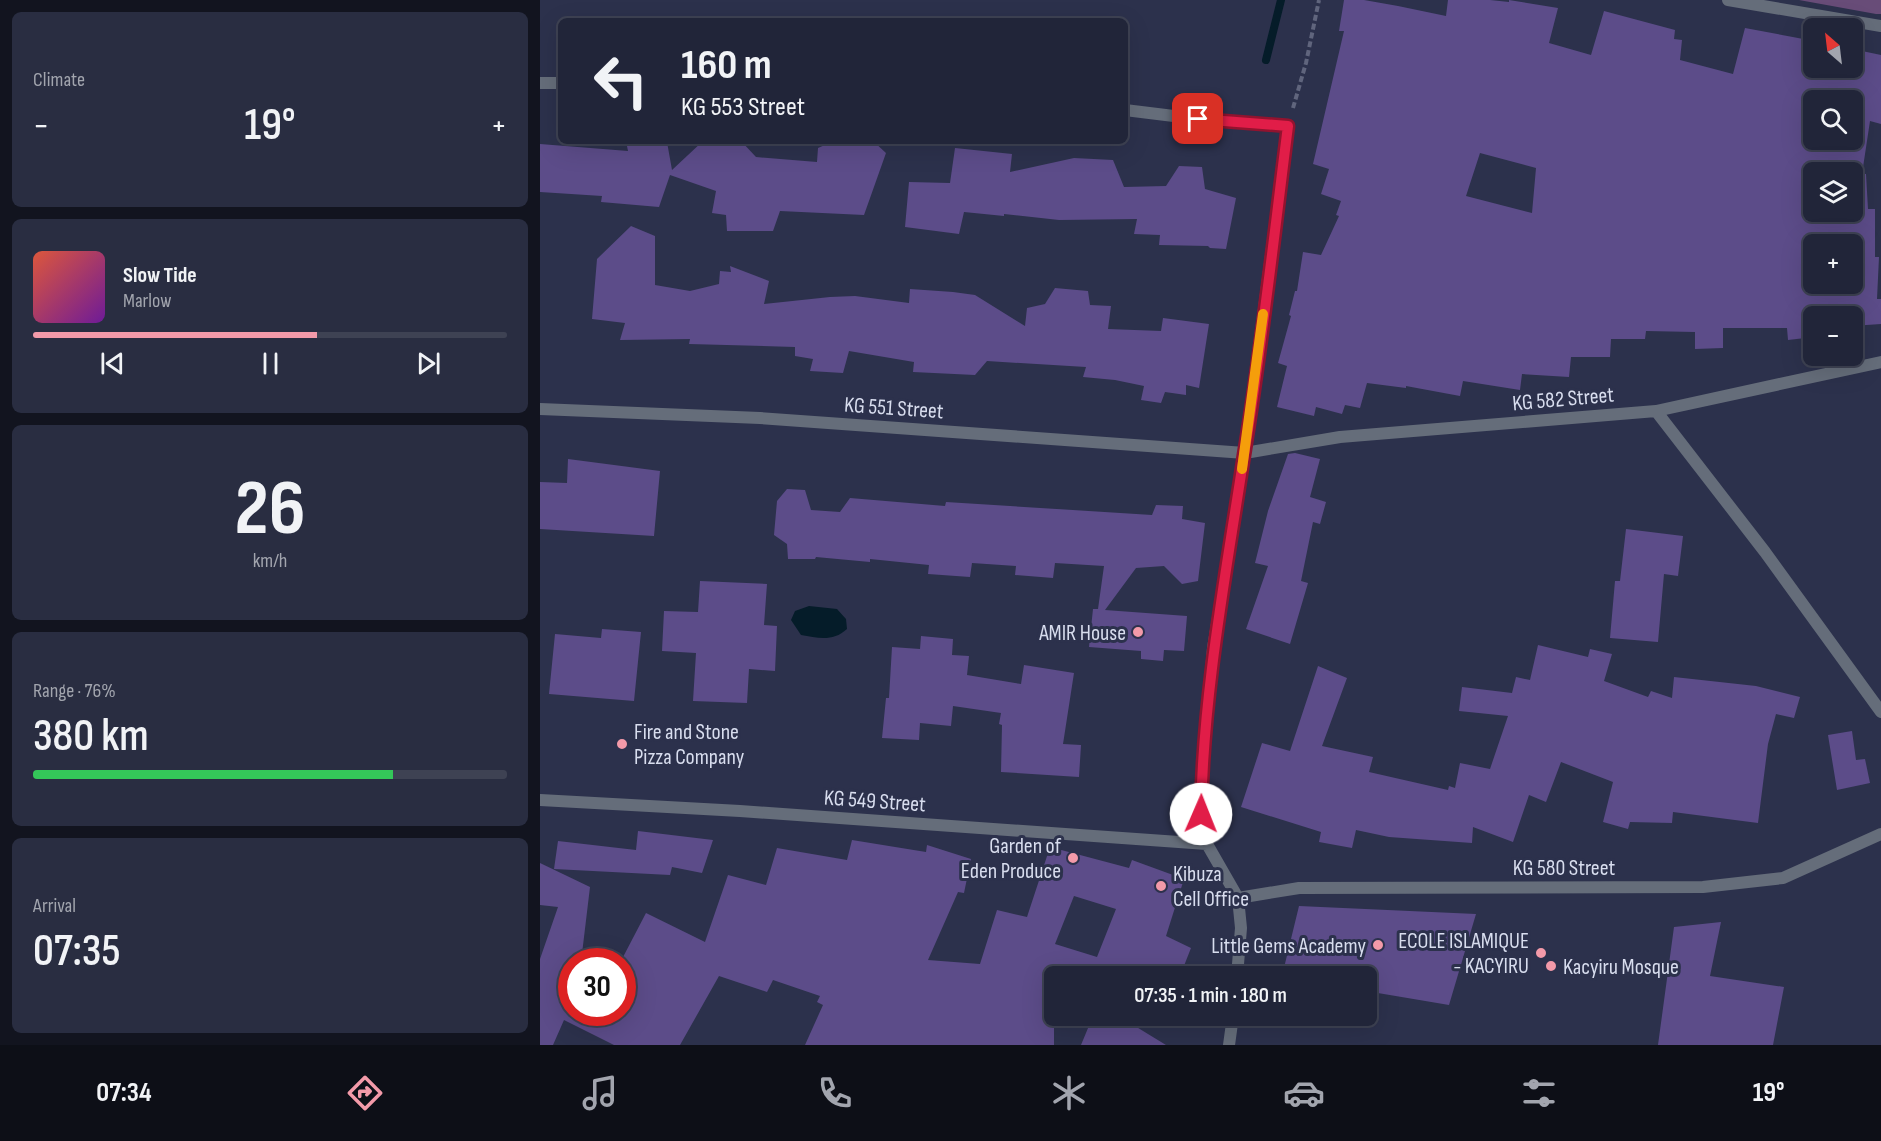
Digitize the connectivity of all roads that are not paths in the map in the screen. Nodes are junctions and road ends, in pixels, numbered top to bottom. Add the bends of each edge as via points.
1 (1728, 0) edge
2 (1881, 26) edge
3 (540, 83) edge
4 (558, 83) edge
5 (1128, 110) edge
6 (1881, 362) edge
7 (540, 409) edge
8 (1656, 411) junction
9 (1245, 453) junction
10 (1881, 712) edge
11 (540, 800) edge
12 (1881, 834) edge
13 (1207, 844) junction
14 (1238, 898) junction
15 (1238, 966) edge
16 (1232, 1026) edge
17 (1229, 1045) edge

1 - 2 street
3 - 4 street
5 - 9 street via 1198,119 1289,122
6 - 8 street, KG 582 Street
7 - 9 street, KG 551 Street via 760,418
8 - 9 street, KG 582 Street via 1340,437
8 - 10 street
9 - 13 street via 1213,648 1201,783 1201,814
11 - 13 street, KG 549 Street
12 - 14 street, KG 580 Street via 1784,878 1703,888 1299,888
13 - 14 street
14 - 15 street via 1241,928
16 - 17 street

